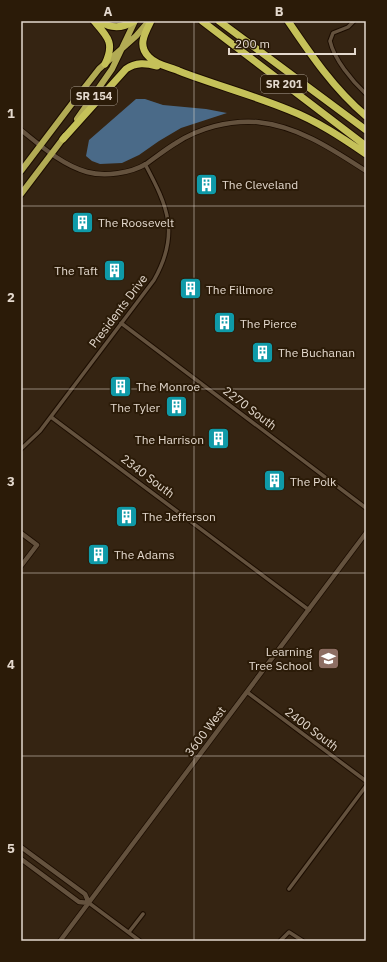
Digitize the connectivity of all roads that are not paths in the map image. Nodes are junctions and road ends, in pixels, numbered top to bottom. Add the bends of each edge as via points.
1 (94, 21) edge
2 (100, 21) edge
3 (135, 21) edge
4 (150, 21) edge
5 (202, 21) edge
6 (219, 21) edge
7 (288, 21) edge
8 (354, 21) edge
9 (121, 49) junction
10 (105, 64) junction
11 (200, 79) junction
12 (366, 94) edge
13 (366, 116) edge
14 (21, 130) edge
15 (366, 130) edge
16 (63, 139) junction
17 (40, 145) junction
18 (366, 146) edge
19 (52, 154) junction
20 (366, 154) edge
21 (145, 164) junction
22 (21, 171) edge
23 (366, 171) edge
24 (21, 194) edge
25 (121, 323) junction
26 (51, 417) junction
27 (21, 449) edge
28 (366, 508) edge
29 (21, 533) edge
30 (366, 533) edge
31 (21, 566) edge
32 (309, 610) junction
33 (247, 692) junction
34 (366, 781) edge
35 (366, 786) edge
36 (21, 847) edge
37 (21, 859) edge
38 (289, 889) dead end
39 (89, 902) junction
40 (143, 914) dead end
41 (129, 932) junction
42 (60, 941) edge
43 (140, 941) edge
44 (280, 941) edge
45 (303, 941) edge

1 - 10 highway via 109,42 110,52
2 - 3 highway via 117,27
3 - 9 highway, SR 154
4 - 9 highway, SR 154
4 - 11 highway via 143,41 148,57
5 - 18 highway, SR 201
6 - 15 highway, SR 201
7 - 13 highway via 326,75
8 - 12 street via 348,27 333,33 331,44 349,76
9 - 10 highway, SR 154
9 - 16 highway, SR 154 via 108,76
10 - 17 highway, SR 154
11 - 16 highway via 189,78 149,64 129,67 118,76
11 - 20 highway via 289,110
14 - 17 street
16 - 19 highway, SR 154
17 - 19 street
17 - 22 highway, SR 154
19 - 21 street via 88,172 112,173
19 - 24 highway, SR 154
21 - 23 street via 176,142 214,126 234,122 256,122 294,130 310,137
21 - 25 street, Presidents Drive via 166,208 168,243 157,275
25 - 26 street, Presidents Drive
25 - 28 street, 2270 South
26 - 27 street, Presidents Drive via 35,437
26 - 32 street, 2340 South
29 - 31 street via 37,545
30 - 32 street, 3600 West
32 - 33 street, 3600 West
33 - 34 street, 2400 South
33 - 39 street, 3600 West
35 - 38 street
36 - 39 street via 85,894
37 - 39 street via 79,902
39 - 41 street
39 - 42 street, 3600 West
40 - 41 street
41 - 43 street
44 - 45 street via 289,932

